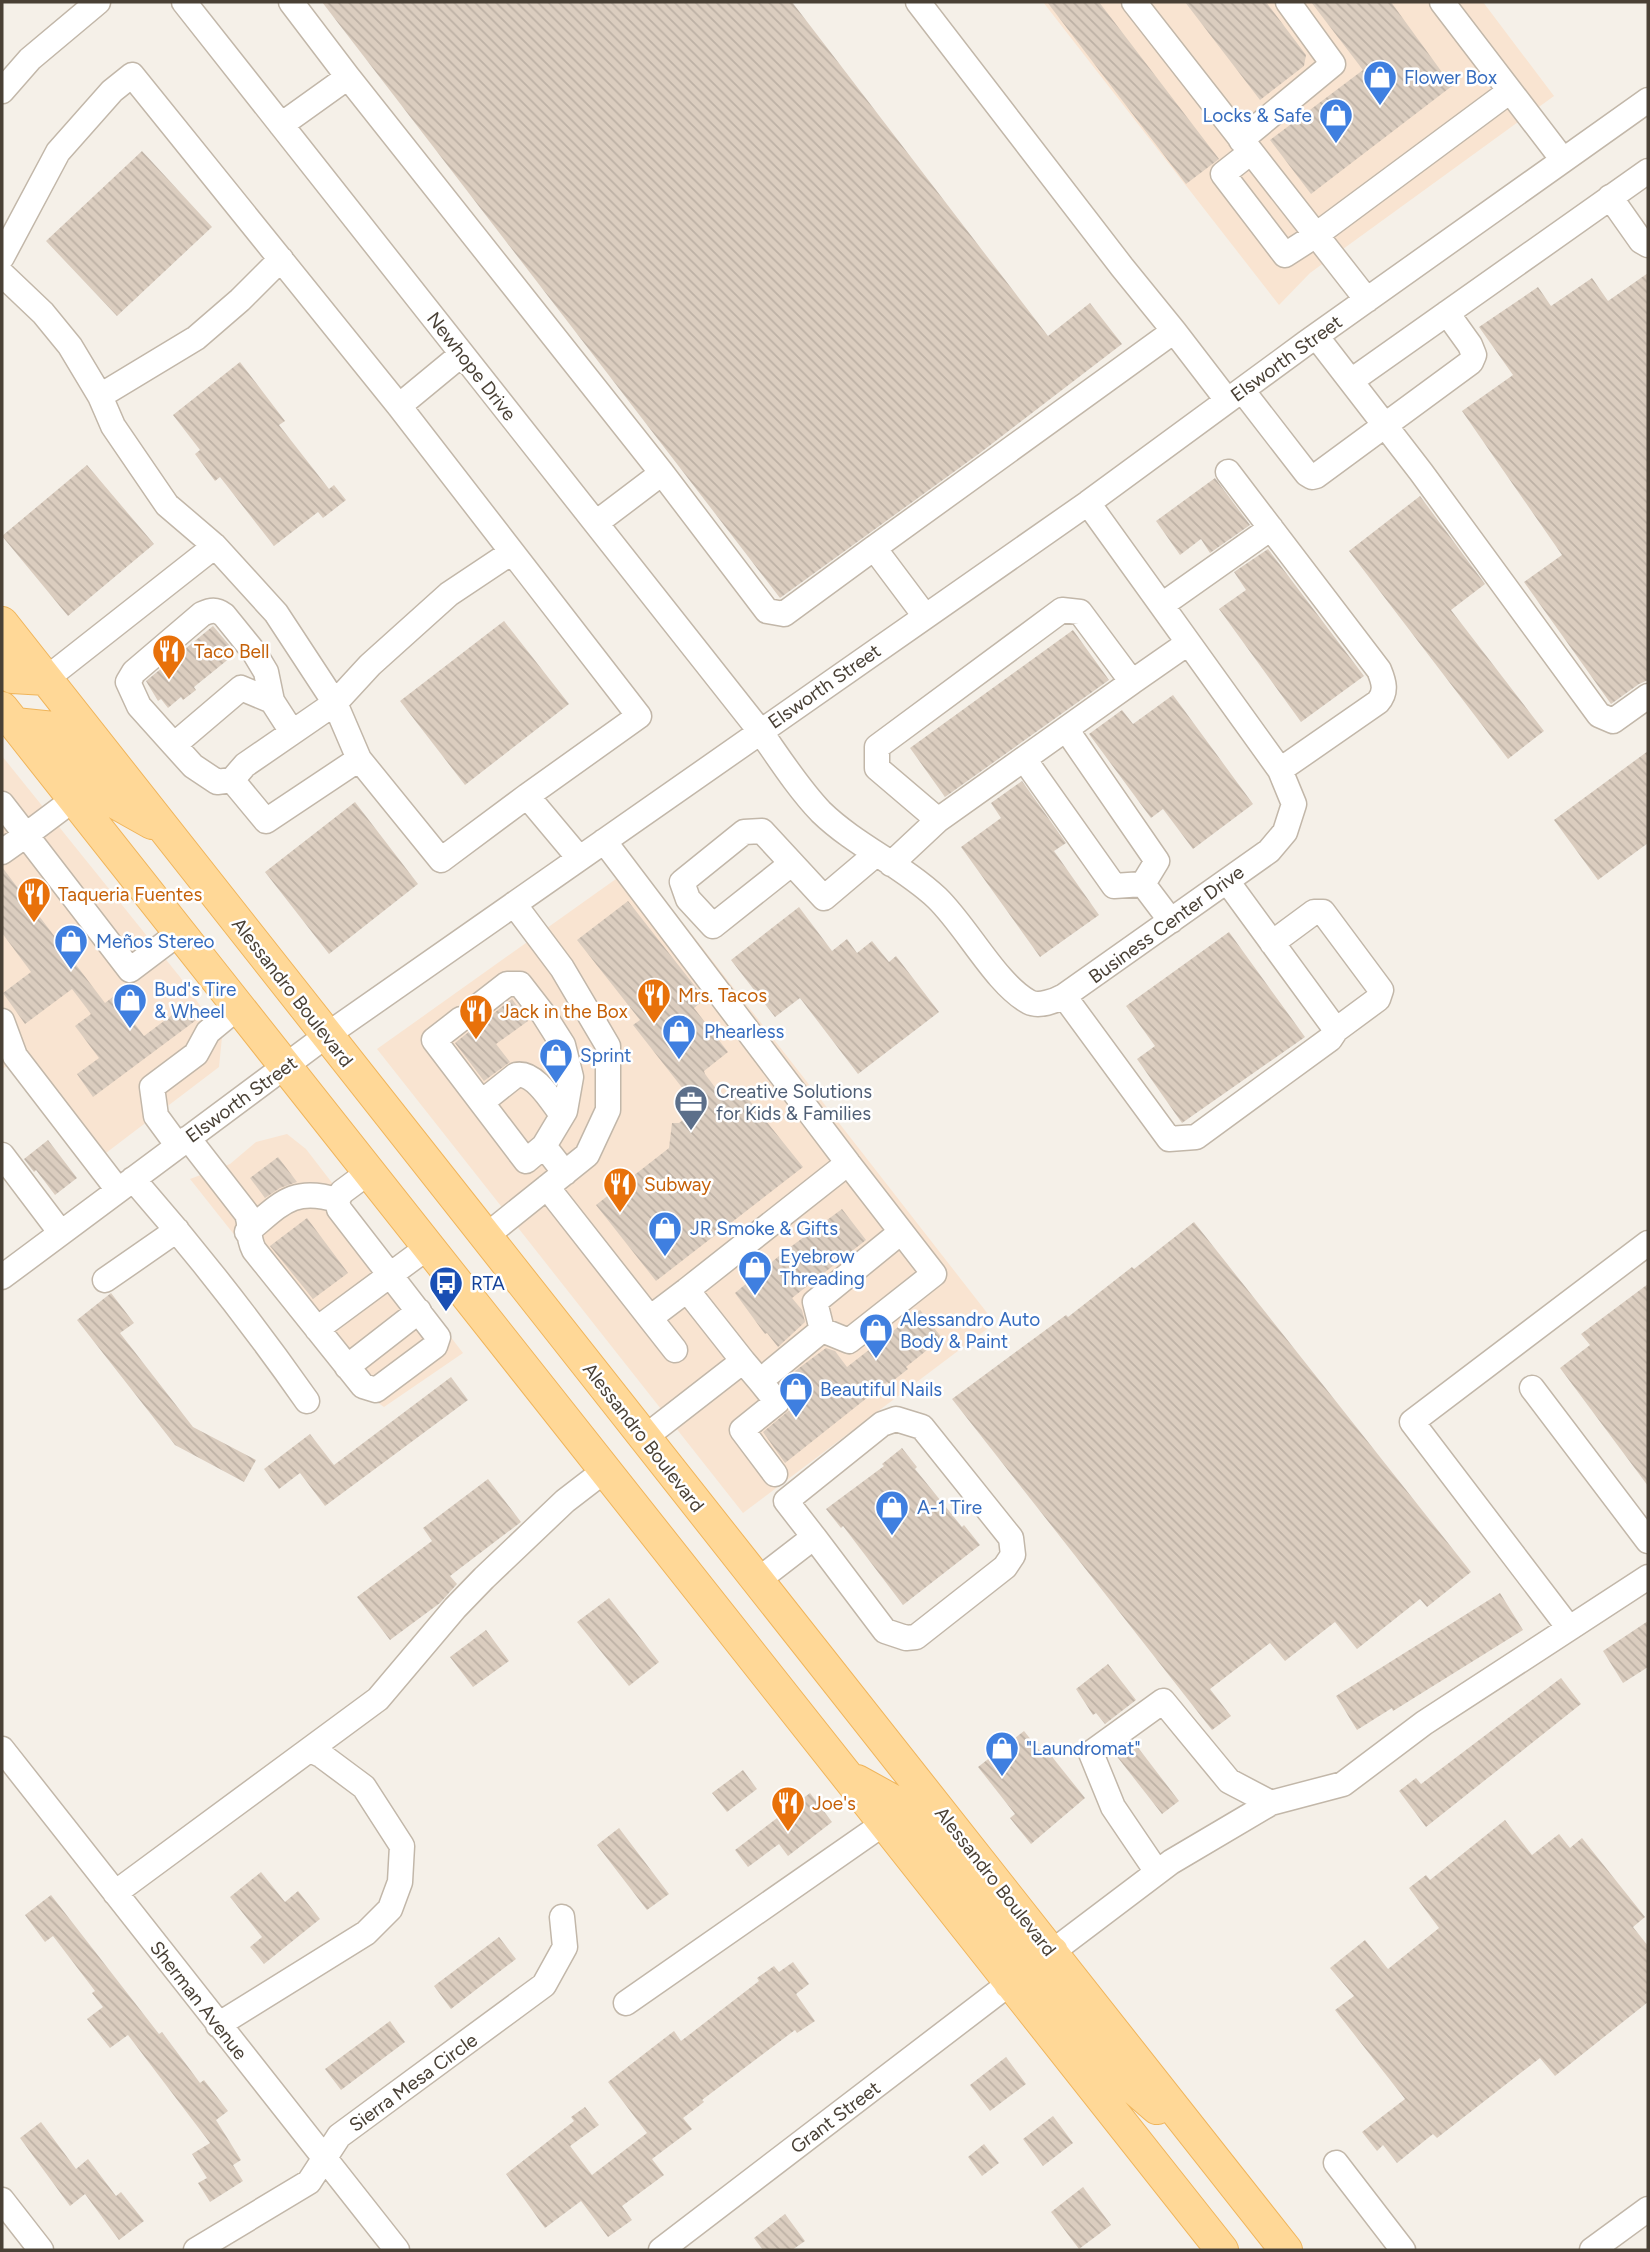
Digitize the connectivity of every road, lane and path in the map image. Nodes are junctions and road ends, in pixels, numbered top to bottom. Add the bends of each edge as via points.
1 (98, 2) edge
2 (184, 2) edge
3 (291, 2) edge
4 (918, 2) edge
5 (1134, 2) edge
6 (1289, 2) edge
7 (1442, 2) edge
8 (348, 77) junction
9 (1510, 91) junction
10 (2, 92) edge
11 (1645, 108) edge
12 (281, 125) junction
13 (1246, 146) junction
14 (1563, 160) junction
15 (1648, 170) edge
16 (1611, 197) junction
17 (1316, 235) junction
18 (1648, 245) edge
19 (2, 257) edge
20 (281, 259) junction
21 (2, 274) edge
22 (1367, 300) junction
23 (1447, 313) junction
24 (1174, 331) junction
25 (1316, 336) junction
26 (462, 354) junction
27 (1351, 381) junction
28 (1235, 395) junction
29 (100, 396) junction
30 (399, 406) junction
31 (1384, 424) junction
32 (1228, 472) dead end
33 (662, 473) junction
34 (1088, 503) junction
35 (596, 523) junction
36 (1271, 528) junction
37 (215, 546) junction
38 (874, 548) junction
39 (512, 552) junction
40 (1162, 605) junction
41 (925, 616) junction
42 (2, 623) edge
43 (1188, 643) junction
44 (2, 665) edge
45 (46, 679) junction
46 (1132, 681) junction
47 (1648, 696) edge
48 (272, 701) junction
49 (335, 703) junction
50 (6, 722) edge
51 (1066, 729) junction
52 (760, 731) junction
53 (292, 732) junction
54 (174, 745) junction
55 (1024, 759) junction
56 (359, 760) junction
57 (1280, 770) junction
58 (232, 780) junction
59 (527, 796) junction
60 (74, 799) junction
61 (2, 804) edge
62 (938, 820) junction
63 (165, 831) junction
64 (26, 835) junction
65 (604, 841) junction
66 (2, 852) edge
67 (579, 858) junction
68 (884, 859) junction
69 (791, 864) dead end
70 (1227, 881) junction
71 (1143, 884) junction
72 (514, 904) junction
73 (1171, 921) junction
74 (179, 933) junction
75 (1272, 943) junction
76 (1064, 996) junction
77 (237, 1008) junction
78 (2, 1021) edge
79 (1333, 1034) junction
80 (327, 1035) junction
81 (8, 1061) edge
82 (285, 1067) junction
83 (482, 1102) junction
84 (562, 1115) junction
85 (183, 1142) junction
86 (544, 1146) junction
87 (2, 1155) edge
88 (848, 1163) junction
89 (369, 1172) junction
90 (556, 1180) junction
91 (126, 1185) junction
92 (337, 1200) junction
93 (177, 1230) junction
94 (247, 1232) junction
95 (901, 1232) junction
96 (61, 1233) junction
97 (486, 1236) junction
98 (1648, 1243) edge
99 (428, 1247) junction
100 (390, 1275) junction
101 (2, 1277) edge
102 (105, 1280) dead end
103 (687, 1290) junction
104 (419, 1311) junction
105 (650, 1318) junction
106 (317, 1329) junction
107 (822, 1330) junction
108 (675, 1350) dead end
109 (743, 1361) junction
110 (347, 1367) junction
111 (760, 1381) junction
112 (1532, 1388) dead end
113 (307, 1401) dead end
114 (645, 1438) junction
115 (604, 1471) junction
116 (775, 1474) dead end
117 (814, 1537) junction
118 (1648, 1541) edge
119 (1648, 1577) edge
120 (757, 1581) junction
121 (1569, 1628) junction
122 (2, 1749) edge
123 (310, 1750) junction
124 (844, 1774) junction
125 (1271, 1803) junction
126 (883, 1824) junction
127 (1157, 1872) junction
128 (115, 1893) junction
129 (562, 1917) dead end
130 (1052, 1952) junction
131 (1010, 1983) junction
132 (626, 2003) dead end
133 (218, 2025) junction
134 (1210, 2153) junction
135 (324, 2159) junction
136 (1336, 2163) dead end
137 (2, 2200) edge
138 (1648, 2210) edge
139 (41, 2250) edge
140 (196, 2250) edge
141 (397, 2250) edge
142 (661, 2250) edge
143 (1222, 2250) edge
144 (1286, 2250) edge
145 (1403, 2250) edge
146 (1592, 2250) edge

1 - 10 street via 30,59
2 - 12 street, Newhope Drive
3 - 8 street
4 - 24 street
5 - 13 street
6 - 13 street via 1333,64
7 - 9 street
8 - 12 street
8 - 33 street
9 - 14 street
9 - 17 street
11 - 14 street, Elsworth Street
12 - 26 street, Newhope Drive
13 - 17 street
13 - 17 street via 1223,174 1285,255
14 - 22 street, Elsworth Street
15 - 16 street
16 - 18 street
16 - 23 street
17 - 22 street
19 - 20 street via 58,152 132,75
20 - 29 street via 197,338
20 - 30 street
21 - 29 street via 70,346
22 - 25 street, Elsworth Street
23 - 27 street
23 - 31 street via 1470,345 1471,362
24 - 28 street
24 - 38 street
25 - 27 street
25 - 28 street, Elsworth Street
26 - 30 street
26 - 35 street, Newhope Drive
27 - 31 street
28 - 31 street via 1312,477
28 - 34 street, Elsworth Street
29 - 37 street via 113,426 167,505
30 - 39 street
31 - 47 street via 1599,715 1613,721
32 - 36 street
33 - 35 street
33 - 38 street via 767,611 784,614
34 - 40 street, Business Center Drive
34 - 41 street, Elsworth Street
35 - 52 street, Newhope Drive
36 - 40 street
36 - 57 street via 1384,681 1384,696 1378,702
37 - 45 street
37 - 49 street via 276,613
38 - 41 street
39 - 49 street via 449,594
39 - 59 street via 639,716
40 - 43 street, Business Center Drive
41 - 52 street, Elsworth Street
42 - 45 main road, Alessandro Boulevard
43 - 46 street
43 - 57 street, Business Center Drive
44 - 45 main road via 12,677
45 - 63 main road, Alessandro Boulevard
46 - 51 street
46 - 62 street via 1080,612 1062,610 877,747 877,768
48 - 53 street
48 - 54 street via 241,688
48 - 54 street via 266,672 254,652 224,615 218,611 202,614 128,682 139,706
49 - 53 street
49 - 56 street
50 - 60 main road
50 - 63 main road via 54,728 111,800
51 - 55 street
51 - 71 street via 1157,861
52 - 65 street, Elsworth Street
52 - 68 street, Business Center Drive via 821,811
53 - 58 street via 245,765
54 - 58 street via 193,766 217,782
55 - 62 street
55 - 71 street via 1114,886
56 - 58 street via 266,821
56 - 59 street via 441,860
57 - 70 street, Business Center Drive via 1294,804 1285,832 1269,851
59 - 67 street
60 - 64 street
60 - 74 main road
61 - 64 street
62 - 68 street
63 - 80 main road, Alessandro Boulevard
64 - 66 street
64 - 74 street via 130,970
65 - 67 street, Elsworth Street
65 - 88 street
67 - 72 street, Elsworth Street
68 - 69 street via 824,898
68 - 76 street, Business Center Drive via 937,898 1014,993 1033,1004
70 - 73 street, Business Center Drive
70 - 75 street
71 - 73 street
72 - 80 street, Elsworth Street
72 - 90 street via 562,968 608,1046 608,1110 587,1155
73 - 76 street, Business Center Drive
74 - 77 main road
75 - 79 street
75 - 79 street via 1314,912 1323,912 1381,990 1378,999
76 - 79 street via 1169,1139 1196,1137
77 - 82 main road
77 - 85 street via 208,1032 196,1054 152,1087 156,1116
78 - 81 street
80 - 82 street, Elsworth Street
80 - 97 main road, Alessandro Boulevard
81 - 91 street
82 - 85 street, Elsworth Street
82 - 89 main road
83 - 84 street via 521,1074 531,1078
83 - 84 street via 435,1040 507,984 520,984 563,1045 571,1077
83 - 86 street via 526,1161
84 - 86 street
85 - 91 street, Elsworth Street
85 - 94 street via 247,1214
86 - 90 street
87 - 96 street
88 - 95 street
88 - 103 street
89 - 92 street
89 - 99 main road
90 - 97 street
90 - 105 street
91 - 93 street
91 - 96 street, Elsworth Street
92 - 94 street via 304,1194 284,1202
92 - 100 street via 339,1209
93 - 102 street
93 - 113 street
94 - 106 street via 254,1250
95 - 107 street via 814,1301
95 - 107 street via 934,1274 849,1342
96 - 101 street, Elsworth Street
97 - 114 main road, Alessandro Boulevard
98 - 121 street via 1412,1422
99 - 100 street
99 - 115 main road
100 - 104 street
100 - 106 street
103 - 105 street
103 - 109 street
104 - 110 street
104 - 110 street via 438,1338 435,1346 376,1390 363,1386
105 - 108 street
106 - 110 street
107 - 111 street
109 - 111 street
109 - 114 street
111 - 116 street via 777,1402 742,1430
112 - 118 street
114 - 115 main road
114 - 120 main road, Alessandro Boulevard
115 - 123 street via 565,1501 474,1588 377,1699
115 - 124 main road
117 - 117 street via 786,1501 882,1424 897,1419 922,1427 1012,1538 1013,1555 1005,1567 916,1637 906,1638 885,1631
117 - 120 street
119 - 121 street
120 - 130 main road, Alessandro Boulevard
121 - 125 street via 1424,1723 1343,1784
122 - 128 street, Sherman Avenue
123 - 128 street
123 - 133 street via 364,1787 402,1846 400,1882 390,1909 366,1933
124 - 126 main road
124 - 130 main road via 897,1803 1010,1945 1034,1956
125 - 127 street
125 - 127 street via 1229,1781 1163,1701 1091,1753 1113,1807
126 - 131 main road
126 - 132 street
127 - 130 street
128 - 133 street, Sherman Avenue
129 - 135 street, Sierra Mesa Circle via 565,1947 544,1985 339,2136
130 - 134 main road, Alessandro Boulevard
131 - 134 main road via 1030,1978 1049,1985 1114,2071
131 - 142 street, Grant Street
131 - 143 main road
133 - 135 street, Sherman Avenue
134 - 144 main road, Alessandro Boulevard
135 - 140 street, Sierra Mesa Circle via 309,2182
135 - 141 street, Sherman Avenue
136 - 145 street
137 - 139 street
138 - 146 street

